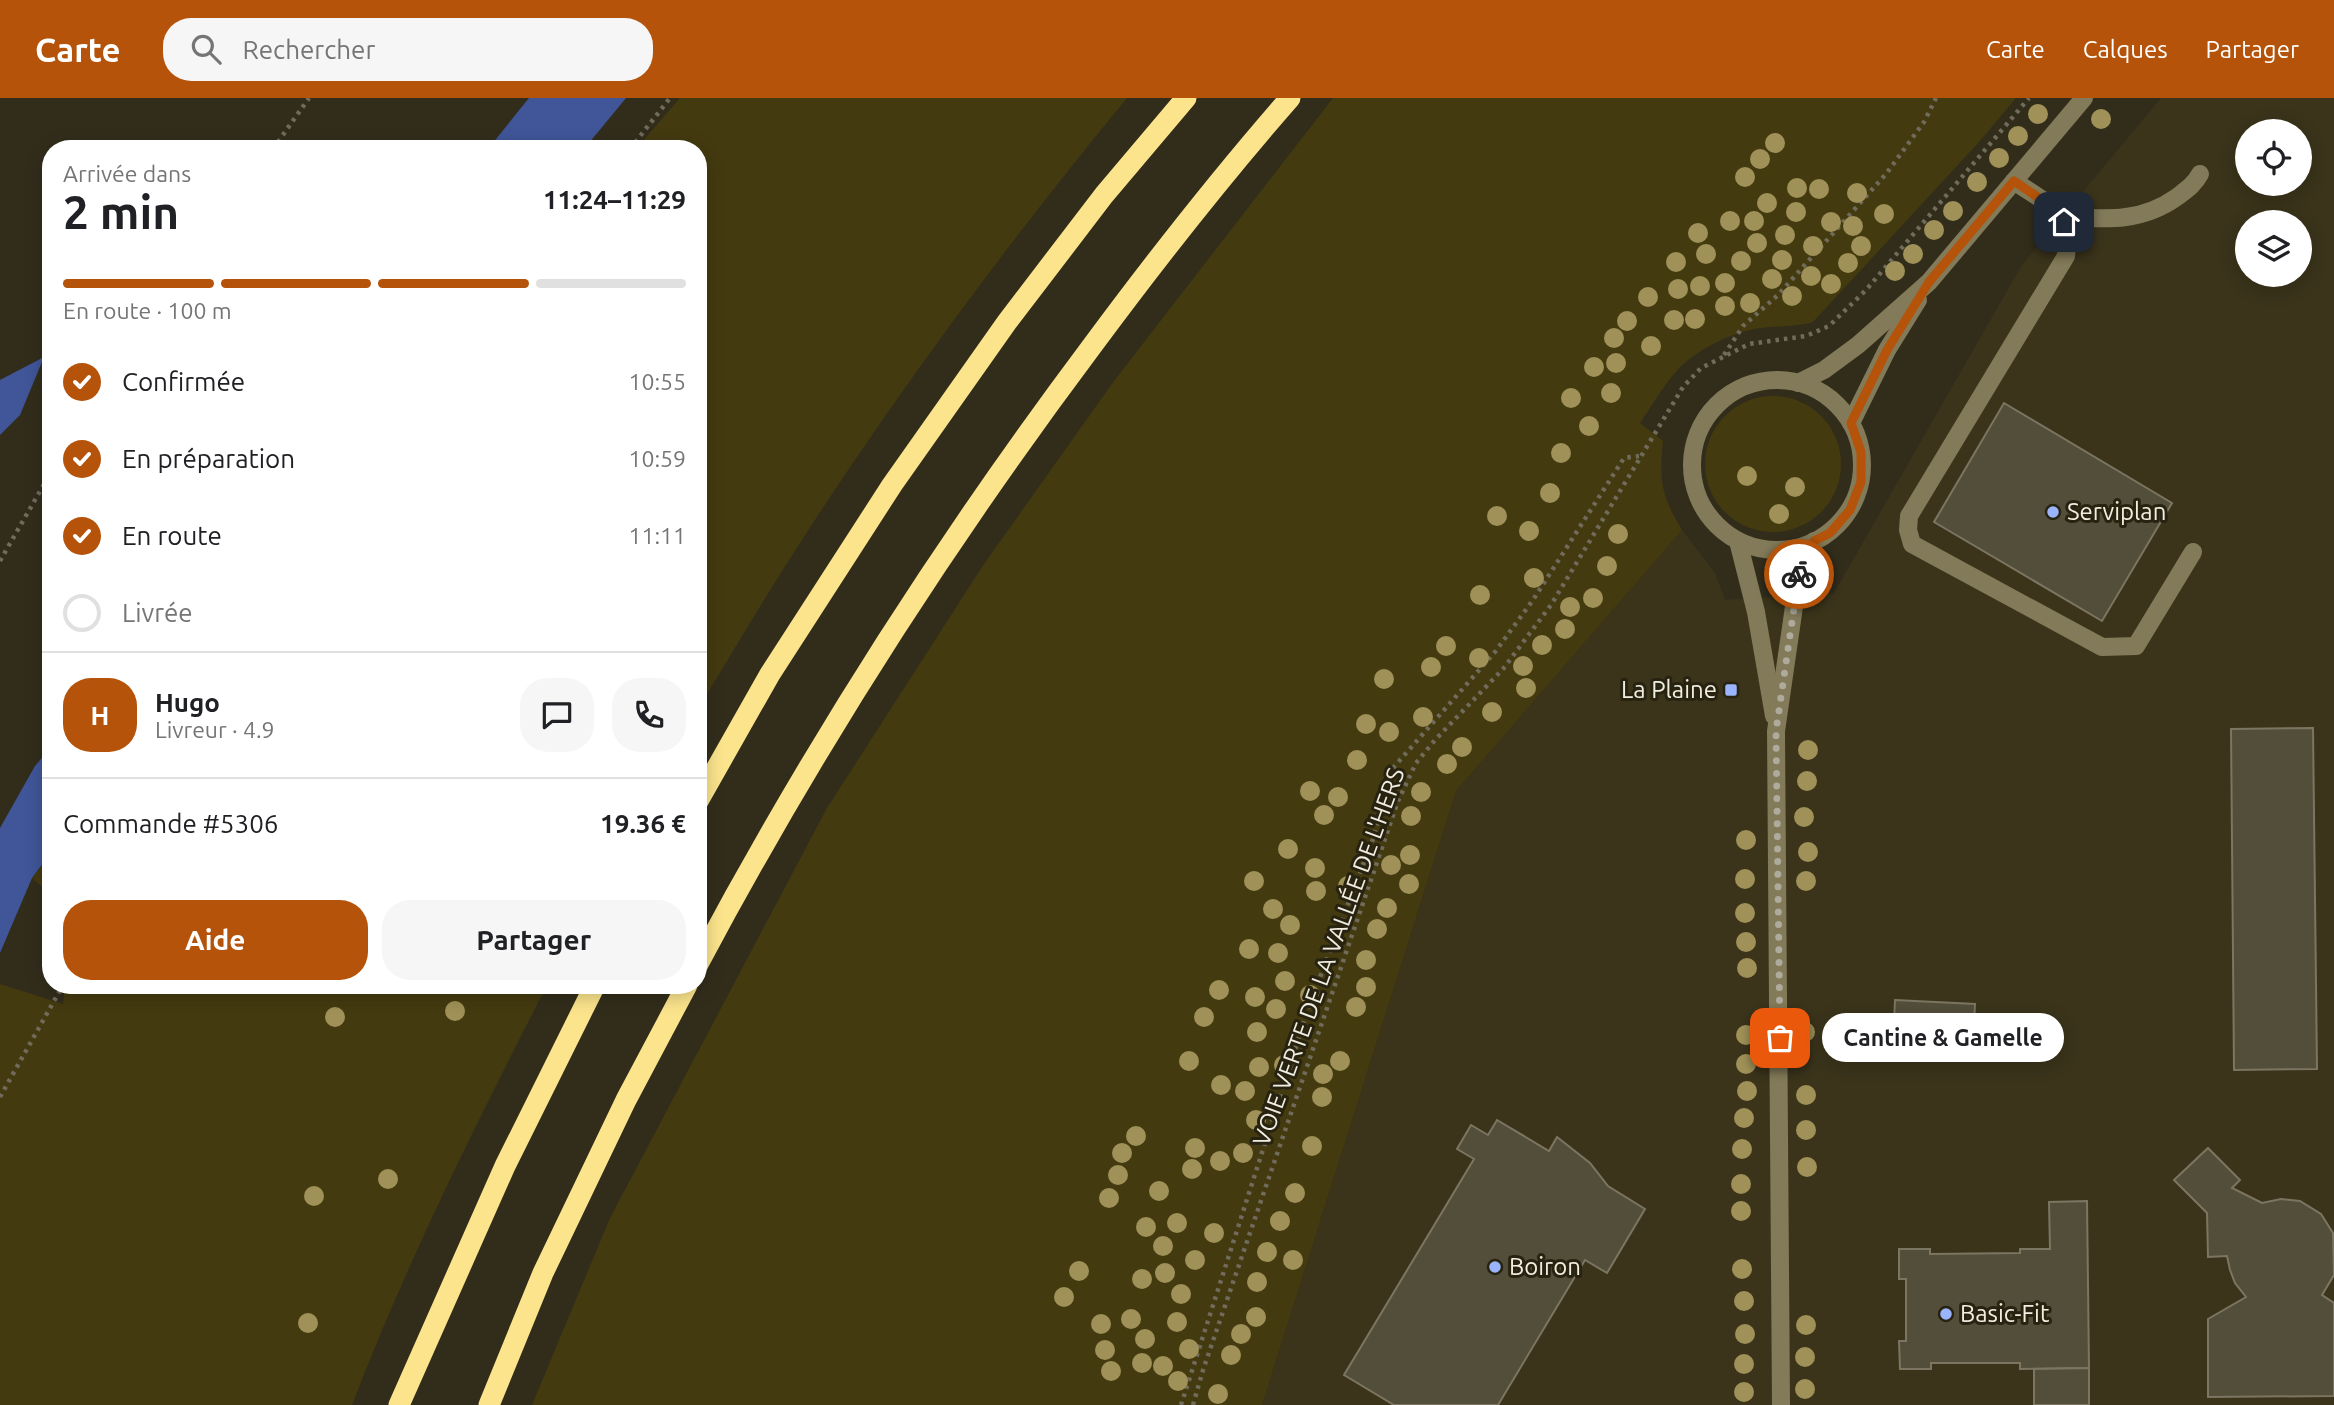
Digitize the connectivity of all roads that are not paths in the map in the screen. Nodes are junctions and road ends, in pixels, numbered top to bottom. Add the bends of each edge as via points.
1 (1186, 98) edge
2 (1290, 98) edge
3 (2084, 98) edge
4 (2200, 174) dead end
5 (2014, 181) junction
6 (2059, 216) junction
7 (1929, 282) junction
8 (1798, 383) junction
9 (1851, 423) junction
10 (1738, 541) junction
11 (1814, 541) junction
12 (2193, 552) dead end
13 (1776, 731) junction
14 (707, 785) edge
15 (707, 948) edge
16 (590, 994) edge
17 (682, 994) edge
18 (399, 1405) edge
19 (489, 1405) edge
20 (1781, 1405) edge

1 - 14 highway via 1007,323 892,485 770,674
2 - 15 highway via 1153,264 969,515 783,809
3 - 5 street
4 - 6 street via 2195,184 2167,204 2140,216
5 - 6 street
5 - 7 street
6 - 12 street via 2068,238 2066,256 1909,516 1912,544 2102,647 2136,646
7 - 8 street via 1858,345
7 - 9 street via 1887,350
8 - 9 street via 1819,391
8 - 10 street via 1770,380 1743,387 1720,402 1702,424 1693,450 1692,477 1700,503 1716,525
9 - 11 street via 1861,452 1861,482 1850,510 1830,533
10 - 11 street via 1782,551
10 - 13 street via 1756,612
11 - 13 street via 1799,572
13 - 20 street
16 - 18 highway via 505,1166
17 - 19 highway via 543,1273

